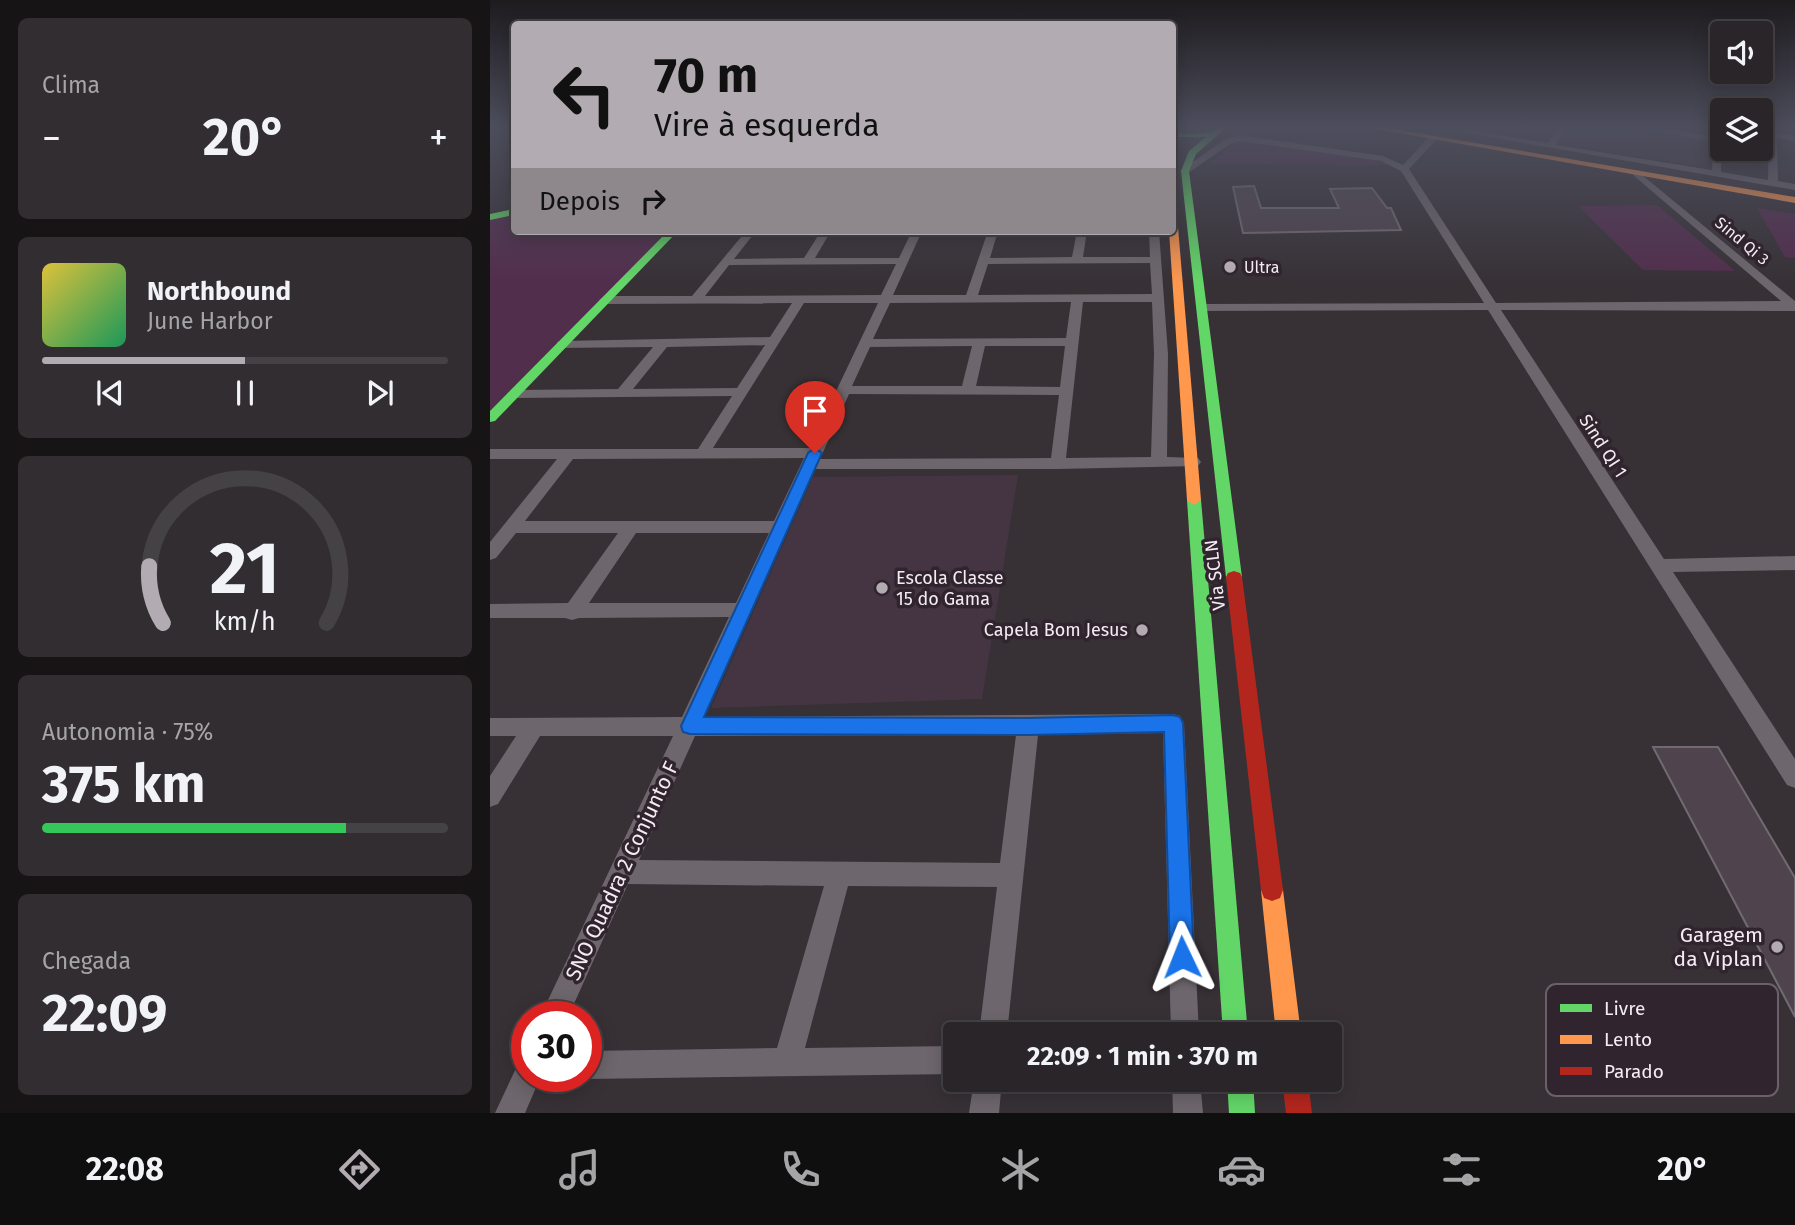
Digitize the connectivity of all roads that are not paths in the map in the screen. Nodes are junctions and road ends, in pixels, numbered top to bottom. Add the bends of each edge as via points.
1 (1410, 179) edge
2 (1643, 179) edge
3 (1671, 179) edge
4 (1747, 179) edge
5 (1773, 179) edge
6 (1773, 183) junction
7 (1181, 186) edge
8 (1795, 187) edge
9 (1795, 200) edge
10 (511, 213) edge
11 (490, 217) edge
12 (669, 235) edge
13 (748, 235) edge
14 (824, 235) edge
15 (915, 235) edge
16 (992, 235) edge
17 (1081, 235) edge
18 (1154, 235) edge
19 (1174, 235) edge
20 (1156, 260) junction
21 (902, 261) junction
22 (983, 261) junction
23 (1077, 261) junction
24 (726, 262) junction
25 (807, 262) junction
26 (971, 298) junction
27 (1077, 298) junction
28 (696, 299) junction
29 (885, 299) junction
30 (1157, 299) junction
31 (606, 300) junction
32 (800, 300) junction
33 (1490, 306) junction
34 (1794, 306) edge
35 (1202, 309) junction
36 (776, 341) junction
37 (1072, 342) junction
38 (663, 343) junction
39 (865, 343) junction
40 (979, 343) junction
41 (562, 345) junction
42 (844, 390) junction
43 (1066, 391) junction
44 (742, 392) junction
45 (968, 392) junction
46 (622, 393) junction
47 (514, 394) junction
48 (490, 418) edge
49 (703, 452) junction
50 (490, 454) edge
51 (569, 454) junction
52 (813, 458) junction
53 (1193, 462) junction
54 (1159, 463) junction
55 (1058, 464) junction
56 (512, 527) junction
57 (631, 527) junction
58 (782, 527) junction
59 (490, 554) edge
60 (1795, 563) edge
61 (1658, 566) junction
62 (1203, 607) junction
63 (1238, 607) junction
64 (742, 610) junction
65 (490, 611) edge
66 (572, 613) junction
67 (1205, 639) junction
68 (1242, 640) junction
69 (535, 726) junction
70 (690, 726) junction
71 (1028, 726) junction
72 (490, 727) edge
73 (1795, 778) edge
74 (490, 796) edge
75 (620, 872) junction
76 (840, 872) junction
77 (1010, 875) junction
78 (561, 1001) edge
79 (994, 1022) edge
80 (1185, 1022) edge
81 (1235, 1022) edge
82 (1288, 1022) edge
83 (943, 1060) edge
84 (787, 1063) junction
85 (602, 1065) edge
86 (520, 1092) edge
87 (987, 1092) edge
88 (1187, 1092) edge
89 (1241, 1092) edge
90 (1296, 1092) edge
91 (510, 1113) edge
92 (984, 1113) edge
93 (1188, 1113) edge
94 (1242, 1113) edge
95 (1299, 1113) edge

1 - 33 street, Sind QI 1
2 - 34 street, Sind Qi 3
3 - 9 main road
4 - 6 street
5 - 6 street
6 - 8 street
7 - 35 main road, Via SCLN
10 - 11 main road
12 - 31 main road
13 - 24 street
14 - 25 street
15 - 21 street, SNO Quadra 2 Conjunto F
16 - 22 street
17 - 23 street
18 - 20 street
19 - 53 main road, Via SCLN
20 - 23 street
20 - 30 street
21 - 25 street
21 - 29 street, SNO Quadra 2 Conjunto F
22 - 23 street
22 - 26 street
24 - 25 street
24 - 28 street
26 - 27 street
26 - 29 street
27 - 30 street
27 - 37 street
28 - 31 street
28 - 32 street
29 - 32 street
29 - 39 street, SNO Quadra 2 Conjunto F
30 - 54 street
31 - 41 main road
32 - 36 street
33 - 34 street
33 - 35 street
33 - 61 street, Sind QI 1
35 - 63 main road, Via SCLN
36 - 38 street
36 - 44 street
37 - 40 street
37 - 43 street
38 - 41 street
38 - 46 street
39 - 40 street
39 - 42 street, SNO Quadra 2 Conjunto F
40 - 45 street
41 - 47 main road
42 - 45 street
42 - 52 street, SNO Quadra 2 Conjunto F
43 - 45 street
43 - 55 street
44 - 46 street
44 - 49 street
46 - 47 street
47 - 48 main road
49 - 51 street
49 - 52 street
50 - 51 street
51 - 56 street
52 - 55 street
52 - 58 street, SNO Quadra 2 Conjunto F
53 - 54 street
53 - 62 main road, Via SCLN
54 - 55 street
56 - 57 street
56 - 59 street
57 - 58 street
57 - 66 street
58 - 64 street, SNO Quadra 2 Conjunto F
60 - 61 street
61 - 73 street, Sind QI 1
62 - 63 main road via 1225,611
62 - 67 main road, Via SCLN
63 - 68 main road, Via SCLN
64 - 66 street
64 - 70 street, SNO Quadra 2 Conjunto F
65 - 66 street
67 - 68 main road via 1224,635
67 - 81 main road, Via SCLN
68 - 82 main road, Via SCLN
69 - 70 street
69 - 72 street
69 - 74 street
70 - 71 street
70 - 75 street, SNO Quadra 2 Conjunto F
71 - 77 street
71 - 80 street via 1173,723
75 - 76 street
75 - 78 street, SNO Quadra 2 Conjunto F
76 - 77 street
76 - 84 street
77 - 79 street
83 - 84 street
84 - 85 street
86 - 91 street
87 - 92 street
88 - 93 street
89 - 94 main road
90 - 95 main road

